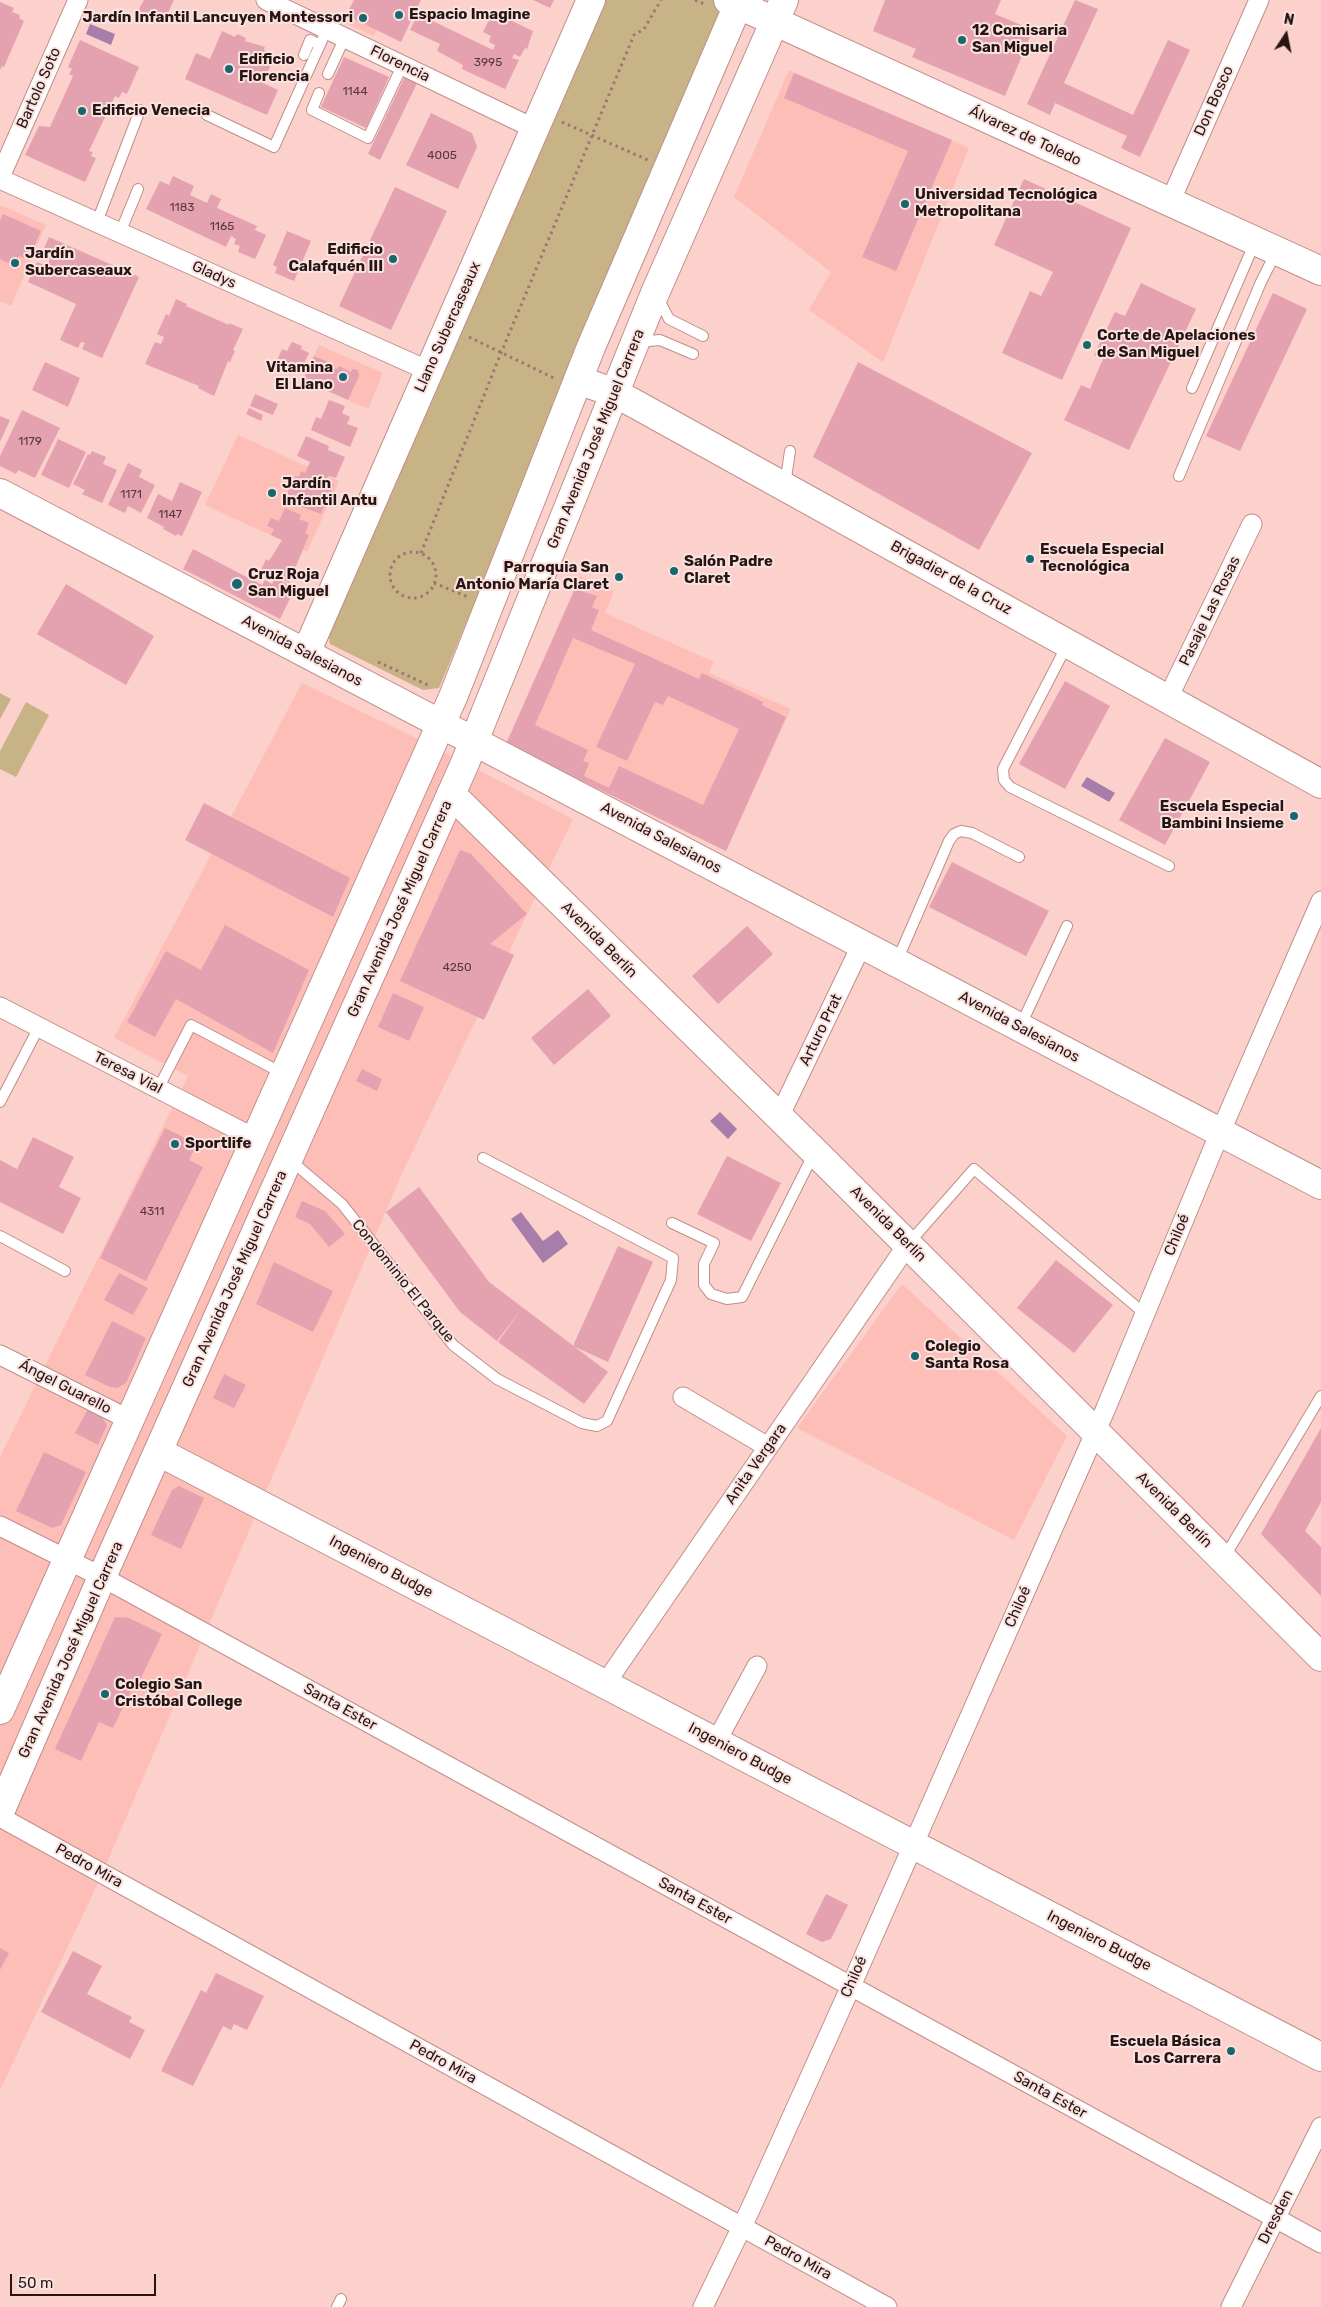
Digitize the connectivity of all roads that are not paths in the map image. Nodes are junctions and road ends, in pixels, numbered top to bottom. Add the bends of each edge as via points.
1 (78, 0) edge
2 (266, 0) edge
3 (591, 0) edge
4 (1259, 0) edge
5 (735, 1) edge
6 (779, 10) edge
7 (324, 37) junction
8 (345, 37) junction
9 (304, 55) dead end
10 (403, 64) junction
11 (328, 74) dead end
12 (319, 93) dead end
13 (140, 110) dead end
14 (207, 116) dead end
15 (538, 121) junction
16 (0, 178) edge
17 (138, 189) dead end
18 (1170, 202) junction
19 (97, 222) junction
20 (120, 233) junction
21 (1266, 246) junction
22 (1321, 271) edge
23 (655, 292) junction
24 (703, 336) dead end
25 (635, 343) junction
26 (693, 354) dead end
27 (429, 371) junction
28 (568, 379) junction
29 (1192, 388) dead end
30 (615, 393) junction
31 (790, 451) dead end
32 (1179, 476) dead end
33 (785, 486) junction
34 (0, 493) edge
35 (1252, 524) dead end
36 (1068, 643) junction
37 (306, 653) junction
38 (1168, 698) junction
39 (440, 724) junction
40 (475, 740) junction
41 (1321, 784) edge
42 (451, 794) junction
43 (1019, 857) dead end
44 (1169, 866) dead end
45 (1321, 901) edge
46 (1067, 926) dead end
47 (862, 944) junction
48 (896, 962) junction
49 (0, 1007) edge
50 (39, 1027) junction
51 (1020, 1027) junction
52 (285, 1074) junction
53 (158, 1089) junction
54 (0, 1102) edge
55 (779, 1117) junction
56 (1220, 1132) junction
57 (256, 1139) junction
58 (815, 1152) junction
59 (484, 1158) dead end
60 (283, 1170) junction
61 (1321, 1185) edge
62 (672, 1223) dead end
63 (0, 1236) edge
64 (908, 1244) junction
65 (65, 1271) dead end
66 (1145, 1314) junction
67 (0, 1355) edge
68 (1321, 1396) edge
69 (683, 1397) dead end
70 (130, 1420) junction
71 (1096, 1431) junction
72 (768, 1447) junction
73 (159, 1452) junction
74 (0, 1526) edge
75 (1223, 1560) junction
76 (68, 1561) junction
77 (102, 1577) junction
78 (1321, 1657) edge
79 (757, 1666) dead end
80 (605, 1684) junction
81 (0, 1710) edge
82 (716, 1742) junction
83 (0, 1812) edge
84 (0, 1817) edge
85 (913, 1845) junction
86 (851, 1986) junction
87 (1321, 2057) edge
88 (1321, 2127) edge
89 (1275, 2218) junction
90 (742, 2227) junction
91 (1321, 2244) edge
92 (703, 2307) edge
93 (887, 2307) edge
94 (1231, 2307) edge

1 - 16 street, Bartolo Soto
2 - 7 street, Florencia
3 - 15 main road, Llano Subercaseaux
4 - 18 street, Don Bosco
5 - 6 main road, Álvarez de Toledo
5 - 28 main road
6 - 18 main road, Álvarez de Toledo
6 - 23 main road, Gran Avenida José Miguel Carrera
7 - 8 street, Florencia
7 - 9 lane via 310,40
7 - 14 lane via 274,147
8 - 10 street, Florencia
8 - 11 lane
10 - 12 lane via 368,138 312,110
10 - 15 street, Florencia
13 - 19 lane
15 - 27 main road, Llano Subercaseaux
16 - 19 street, Gladys
17 - 20 lane
18 - 21 main road, Álvarez de Toledo
19 - 20 street, Gladys
20 - 27 street, Gladys
21 - 22 main road, Álvarez de Toledo
21 - 29 lane
21 - 32 lane via 1261,282
23 - 24 lane via 669,319
23 - 25 main road, Gran Avenida José Miguel Carrera
25 - 26 lane via 660,340
25 - 30 main road, Gran Avenida José Miguel Carrera
27 - 37 main road, Llano Subercaseaux
28 - 30 main road, Brigadier de la Cruz
28 - 39 main road via 489,607
30 - 33 main road, Brigadier de la Cruz
30 - 40 main road, Gran Avenida José Miguel Carrera
31 - 33 lane
33 - 36 main road, Brigadier de la Cruz
34 - 37 main road, Avenida Salesianos
35 - 38 street, Pasaje Las Rosas
36 - 38 main road, Brigadier de la Cruz
36 - 44 lane via 1003,769 1004,780 1010,787
37 - 39 main road, Avenida Salesianos
38 - 41 main road, Brigadier de la Cruz
39 - 40 main road, Avenida Salesianos
39 - 52 main road
40 - 42 main road, Gran Avenida José Miguel Carrera
40 - 47 main road, Avenida Salesianos
42 - 55 main road, Avenida Berlín
42 - 60 main road, Gran Avenida José Miguel Carrera
43 - 48 lane via 972,832 954,834
45 - 56 street, Chiloé
46 - 51 lane
47 - 48 main road, Avenida Salesianos
47 - 55 street, Arturo Prat
48 - 51 main road, Avenida Salesianos
49 - 50 street, Teresa Vial
50 - 53 street, Teresa Vial
50 - 54 lane
51 - 56 main road, Avenida Salesianos
52 - 53 lane via 191,1026
52 - 57 main road
53 - 57 street, Teresa Vial
55 - 58 main road, Avenida Berlín
56 - 61 main road, Avenida Salesianos
56 - 66 street, Chiloé
57 - 60 main road
57 - 70 main road
58 - 62 lane via 742,1297 727,1299 711,1294 704,1285 704,1264 714,1243
58 - 64 main road, Avenida Berlín
59 - 60 lane, Condominio El Parque via 673,1258 671,1280 607,1421 597,1426 582,1423 497,1379 453,1345 342,1204
60 - 73 main road, Gran Avenida José Miguel Carrera
63 - 65 lane
64 - 66 lane via 974,1169
64 - 71 main road, Avenida Berlín
64 - 72 street, Anita Vergara
66 - 71 street, Chiloé
67 - 70 street, Ángel Guarello
68 - 75 lane
69 - 72 street
70 - 76 main road
71 - 75 main road, Avenida Berlín
71 - 85 street, Chiloé
72 - 80 street, Anita Vergara
73 - 77 main road, Gran Avenida José Miguel Carrera
73 - 80 main road, Ingeniero Budge
74 - 76 street, Santa Ester
75 - 78 main road, Avenida Berlín
76 - 77 street, Santa Ester
76 - 81 main road
77 - 83 main road, Gran Avenida José Miguel Carrera
77 - 86 street, Santa Ester
79 - 82 street
80 - 82 main road, Ingeniero Budge
82 - 85 main road, Ingeniero Budge
84 - 90 street, Pedro Mira
85 - 86 street, Chiloé
85 - 87 main road, Ingeniero Budge
86 - 89 street, Santa Ester
86 - 90 street, Chiloé
88 - 89 street, Dresden
89 - 91 street, Santa Ester
89 - 94 street, Dresden
90 - 92 street, Chiloé
90 - 93 street, Pedro Mira

